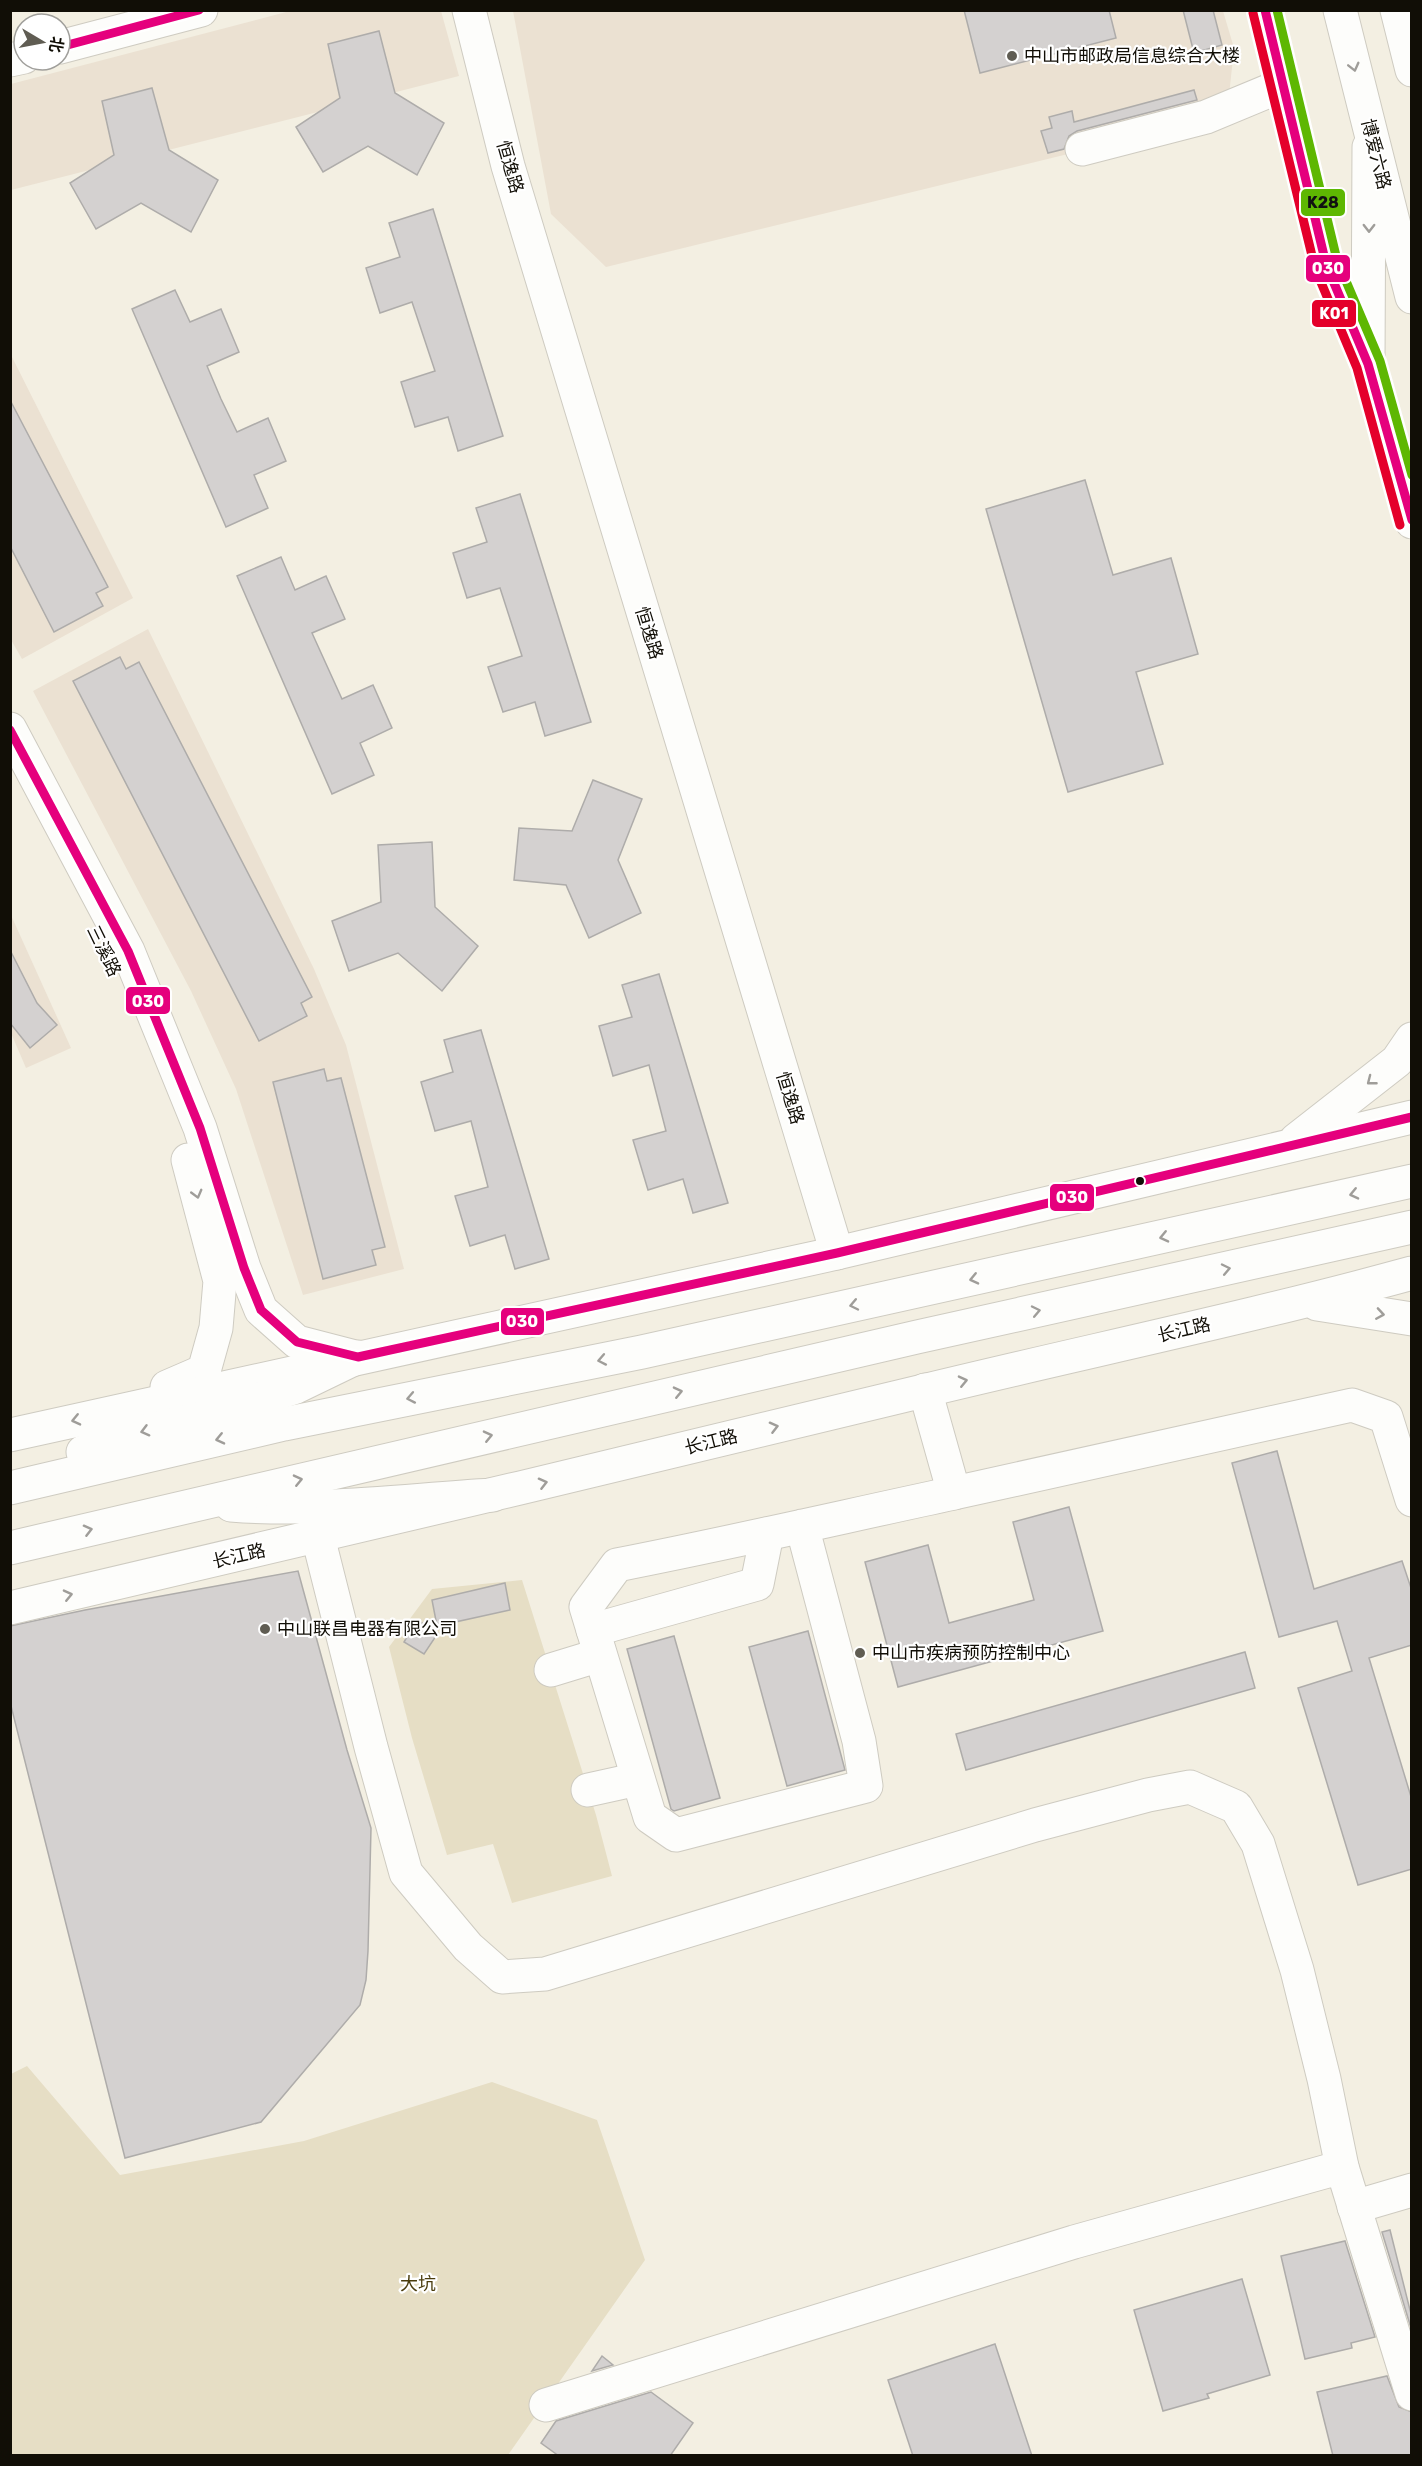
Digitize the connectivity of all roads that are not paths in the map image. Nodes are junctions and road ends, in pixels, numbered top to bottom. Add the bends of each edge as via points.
1 (201, 10) edge
2 (469, 10) edge
3 (1265, 10) edge
4 (1340, 10) edge
5 (1397, 10) edge
6 (72, 44) edge
7 (1412, 70) edge
8 (1283, 85) junction
9 (1369, 127) junction
10 (1082, 149) dead end
11 (1412, 297) edge
12 (1368, 364) junction
13 (1412, 522) edge
14 (10, 729) edge
15 (10, 771) edge
16 (1412, 1039) edge
17 (1412, 1117) edge
18 (1378, 1125) junction
19 (1412, 1130) edge
20 (1288, 1145) junction
21 (1412, 1181) edge
22 (1412, 1227) edge
23 (837, 1253) junction
24 (1408, 1274) edge
25 (1307, 1302) junction
26 (1412, 1319) edge
27 (358, 1357) junction
28 (925, 1390) junction
29 (115, 1411) junction
30 (10, 1435) edge
31 (46, 1479) junction
32 (10, 1488) edge
33 (954, 1493) junction
34 (493, 1495) junction
35 (1412, 1500) edge
36 (200, 1503) junction
37 (802, 1526) junction
38 (767, 1534) junction
39 (318, 1537) junction
40 (10, 1548) edge
41 (10, 1608) edge
42 (597, 1642) junction
43 (551, 1670) dead end
44 (638, 1779) junction
45 (588, 1790) dead end
46 (1342, 2167) junction
47 (1412, 2190) edge
48 (1354, 2207) junction
49 (1412, 2394) edge
50 (546, 2405) dead end

1 - 6 main road
2 - 23 main road, 恒逸路 via 508,166
3 - 8 main road
4 -> 9 main road, 博爱六路
5 - 7 main road
8 - 10 main road via 1206,117
8 - 12 main road via 1326,264
9 - 11 main road, 博爱六路
9 -> 12 main road
12 - 13 main road
14 - 27 main road, 三溪路 via 128,951 200,1128 261,1310 297,1342
15 -> 29 main road, 三溪路 via 111,962 182,1138 220,1281 216,1328 204,1371
16 -> 20 main road via 1397,1061
17 - 18 main road
18 - 19 main road
18 - 20 main road
20 - 23 main road
21 -> 31 main road via 642,1352 284,1424
36 -> 22 main road
23 - 27 main road
24 - 25 main road, 长江路
25 -> 26 main road
28 -> 25 main road, 长江路
27 - 29 main road
27 -> 31 main road via 296,1387 205,1417 140,1432 79,1454
28 - 33 main road
34 -> 28 main road, 长江路
29 -> 30 main road
31 - 32 main road
33 - 35 main road via 1352,1405 1386,1418
33 - 37 main road
34 - 36 main road via 275,1509
34 - 39 main road, 长江路
40 -> 36 main road
37 - 38 main road
37 - 44 main road via 859,1741 866,1786 676,1835 650,1817
38 - 42 main road via 757,1584
38 - 42 main road via 617,1564 586,1607
41 -> 39 main road, 长江路
39 - 46 main road via 406,1873 468,1947 502,1977 545,1974 1035,1825 1190,1787 1236,1807 1258,1844 1297,1970
42 - 43 main road
42 - 44 main road
44 - 45 main road
46 - 48 main road
46 - 50 main road via 1074,2242
47 - 48 main road
48 - 49 main road

